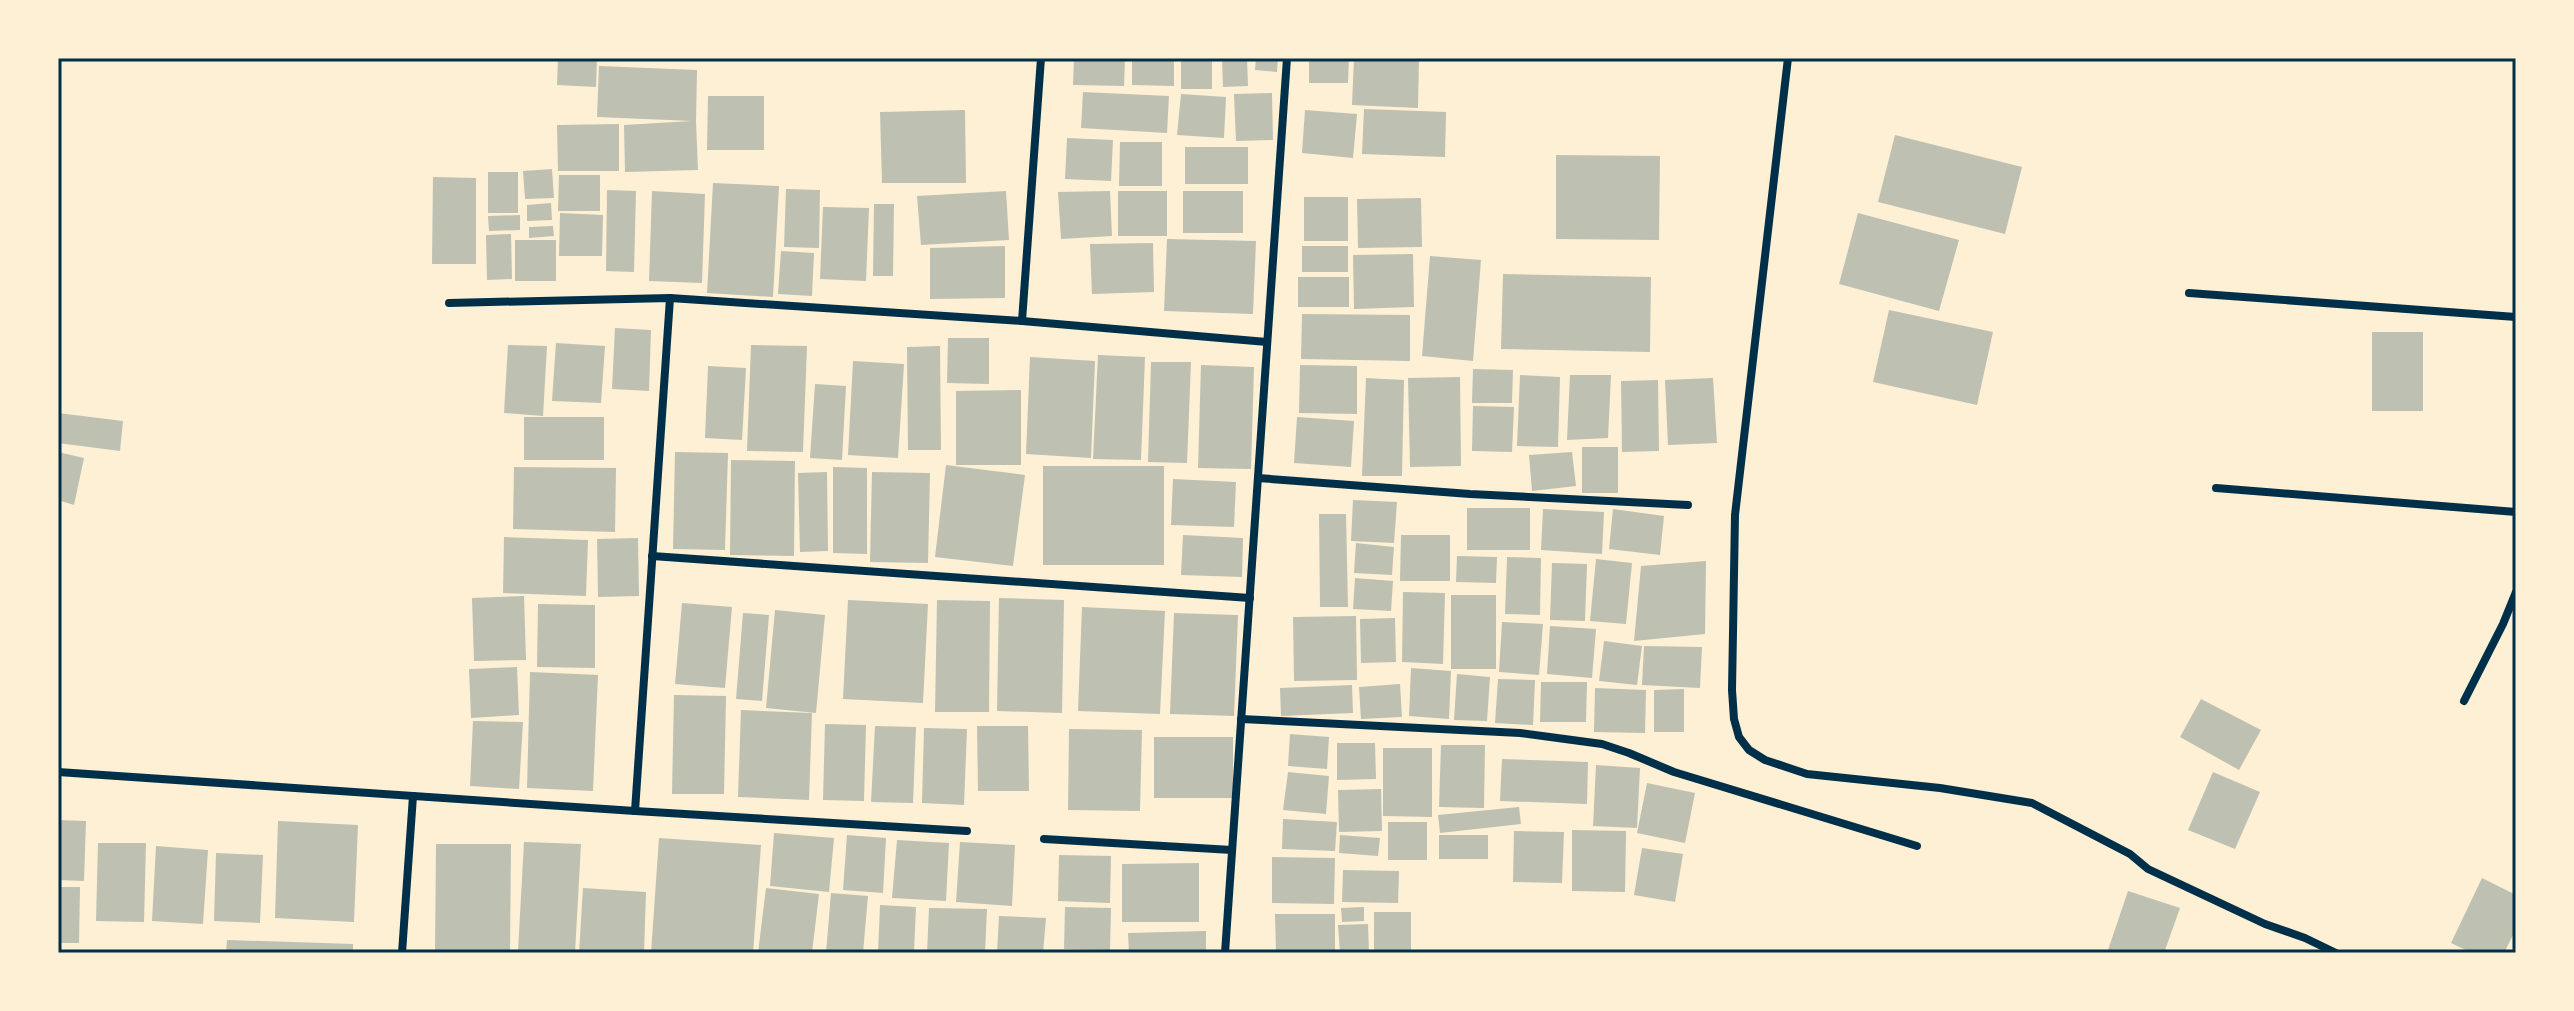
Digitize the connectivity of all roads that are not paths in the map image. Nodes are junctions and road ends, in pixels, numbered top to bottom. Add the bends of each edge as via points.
1 (1041, 58) edge
2 (1287, 58) edge
3 (1788, 58) edge
4 (2189, 293) dead end
5 (670, 298) junction
6 (449, 303) dead end
7 (2516, 317) edge
8 (1022, 321) junction
9 (1267, 342) junction
10 (1258, 478) junction
11 (2216, 488) dead end
12 (1688, 505) dead end
13 (2516, 512) edge
14 (652, 556) junction
15 (2516, 592) edge
16 (1250, 598) junction
17 (2464, 701) dead end
18 (1241, 719) junction
19 (58, 772) edge
20 (413, 796) junction
21 (635, 811) junction
22 (967, 831) dead end
23 (1044, 839) dead end
24 (1917, 846) dead end
25 (1232, 850) junction
26 (402, 953) edge
27 (1225, 953) edge
28 (2336, 953) edge

1 - 8 street
2 - 9 street
3 - 28 street via 1735,515 1732,690 1739,737 1765,760 1807,774 2032,803 2130,854 2148,869
4 - 7 street
5 - 6 street
5 - 8 street
5 - 14 street
8 - 9 street
9 - 10 street
10 - 12 street
10 - 16 street
11 - 13 street
14 - 16 street
14 - 21 street
15 - 17 street
16 - 18 street
18 - 24 street via 1520,733 1602,744 1674,772
18 - 25 street
19 - 20 street
20 - 21 street
20 - 26 street
21 - 22 street
23 - 25 street
25 - 27 street

